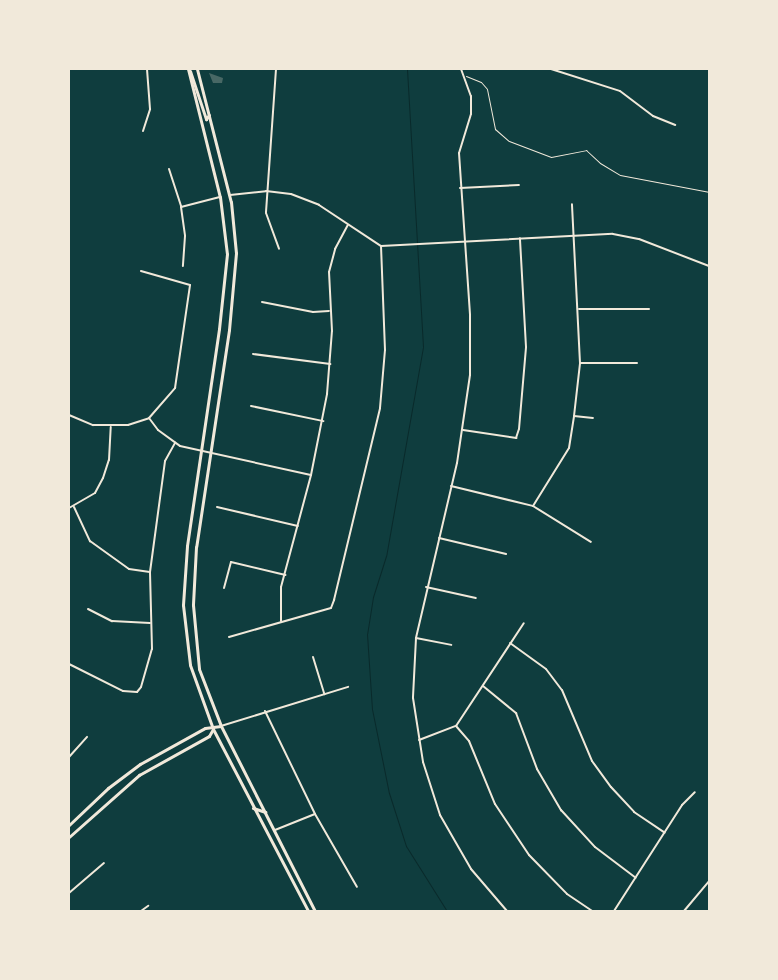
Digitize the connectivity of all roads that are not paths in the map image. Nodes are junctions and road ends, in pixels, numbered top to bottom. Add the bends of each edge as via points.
1 (146, 69) edge
2 (188, 69) edge
3 (197, 69) edge
4 (276, 69) edge
5 (461, 69) edge
6 (552, 69) edge
7 (209, 113) junction
8 (674, 125) dead end
9 (143, 131) dead end
10 (169, 169) dead end
11 (519, 186) dead end
12 (460, 188) junction
13 (266, 191) junction
14 (229, 195) junction
15 (220, 197) junction
16 (572, 204) dead end
17 (181, 207) junction
18 (348, 225) junction
19 (573, 235) junction
20 (520, 238) junction
21 (464, 242) junction
22 (381, 246) junction
23 (279, 249) dead end
24 (183, 266) dead end
25 (709, 266) edge
26 (140, 271) dead end
27 (262, 302) dead end
28 (578, 309) junction
29 (649, 309) dead end
30 (329, 311) junction
31 (253, 354) dead end
32 (580, 363) junction
33 (637, 363) dead end
34 (330, 364) junction
35 (251, 406) dead end
36 (69, 414) edge
37 (574, 416) junction
38 (149, 418) junction
39 (593, 418) dead end
40 (323, 421) junction
41 (110, 427) junction
42 (463, 430) junction
43 (175, 444) junction
44 (201, 451) junction
45 (211, 453) junction
46 (312, 475) junction
47 (451, 486) junction
48 (533, 506) junction
49 (74, 507) junction
50 (217, 507) dead end
51 (69, 508) edge
52 (298, 526) junction
53 (439, 538) junction
54 (591, 542) dead end
55 (506, 554) dead end
56 (150, 572) junction
57 (285, 575) junction
58 (426, 587) junction
59 (224, 588) dead end
60 (476, 598) dead end
61 (88, 609) dead end
62 (281, 621) junction
63 (150, 623) junction
64 (524, 623) dead end
65 (229, 637) dead end
66 (416, 638) junction
67 (510, 643) junction
68 (451, 645) dead end
69 (313, 657) dead end
70 (69, 664) edge
71 (484, 686) junction
72 (348, 687) dead end
73 (324, 694) junction
74 (266, 710) junction
75 (221, 726) junction
76 (456, 726) junction
77 (213, 730) junction
78 (87, 737) dead end
79 (419, 740) junction
80 (69, 757) edge
81 (695, 792) dead end
82 (252, 808) junction
83 (265, 812) junction
84 (315, 814) junction
85 (69, 825) edge
86 (274, 830) junction
87 (665, 833) junction
88 (69, 837) edge
89 (104, 863) dead end
90 (293, 867) junction
91 (285, 871) junction
92 (636, 878) junction
93 (709, 880) edge
94 (357, 887) dead end
95 (69, 893) edge
96 (148, 906) dead end
97 (141, 911) edge
98 (308, 911) edge
99 (315, 911) edge
100 (507, 911) edge
101 (592, 911) edge
102 (614, 911) edge
103 (684, 911) edge

1 - 9 street via 150,109
2 - 7 main road via 195,78 206,119
2 - 15 main road
3 - 7 main road
4 - 13 street
5 - 12 street via 472,96 471,114 459,153
6 - 8 street via 615,88 653,116
7 - 14 main road
10 - 17 street
11 - 12 street
12 - 21 street
13 - 14 street
13 - 18 street via 291,194 312,202
13 - 23 street via 267,220
14 - 15 main road
14 - 45 main road via 236,253 234,282
15 - 17 street
15 - 44 main road via 226,254 225,281
16 - 19 street
17 - 24 street via 185,236
18 - 22 street
18 - 30 street via 335,249 329,272
19 - 20 street
19 - 25 street via 613,234 639,239
19 - 28 street
20 - 21 street
20 - 42 street via 526,347 516,438
21 - 22 street
21 - 42 street via 471,345
22 - 62 street via 386,350 380,408 331,608
26 - 38 street via 190,285 175,388
27 - 30 street via 313,312
28 - 29 street
28 - 32 street
30 - 34 street
31 - 34 street
32 - 33 street
32 - 37 street
34 - 40 street
35 - 40 street
36 - 41 street via 94,426
37 - 39 street
37 - 48 street via 569,448
38 - 41 street
38 - 43 street
40 - 46 street
41 - 49 street via 109,460 103,478 95,493
42 - 47 street
43 - 44 street
43 - 56 street via 166,461
44 - 45 street
44 - 77 main road via 187,546 183,605 190,665
45 - 46 street
45 - 75 main road via 196,547 194,640 204,689
46 - 52 street
47 - 48 street
47 - 53 street
48 - 54 street
49 - 51 street
49 - 56 street via 90,541 129,569
50 - 52 street
52 - 57 street
53 - 55 street
53 - 58 street
56 - 63 street
57 - 59 street via 231,562
57 - 62 street via 278,604
58 - 60 street
58 - 66 street
61 - 63 street via 112,621
62 - 65 street
63 - 70 street via 151,658 137,692 123,691
64 - 67 street
66 - 68 street
66 - 79 street via 413,698
67 - 71 street
67 - 87 street via 546,669 562,690 592,761 611,788 634,812
69 - 73 street
71 - 76 street
71 - 92 street via 516,713 537,770 562,810 595,847
72 - 73 street
73 - 74 street
74 - 75 street
74 - 84 street
75 - 77 main road
75 - 83 main road
76 - 79 street
76 - 101 street via 469,741 495,804 529,855 567,894
77 - 82 main road
77 - 85 main road via 205,728 134,769
77 - 88 main road via 209,736 139,775 100,806
78 - 80 street
79 - 100 street via 440,815 471,869
81 - 87 street via 682,805
82 - 83 main road
82 - 91 main road
83 - 86 main road
84 - 86 street
84 - 94 street
86 - 90 main road
87 - 92 street
89 - 95 street
90 - 91 main road via 290,873
90 - 99 main road
91 - 98 main road
92 - 102 street
93 - 103 street
96 - 97 street

